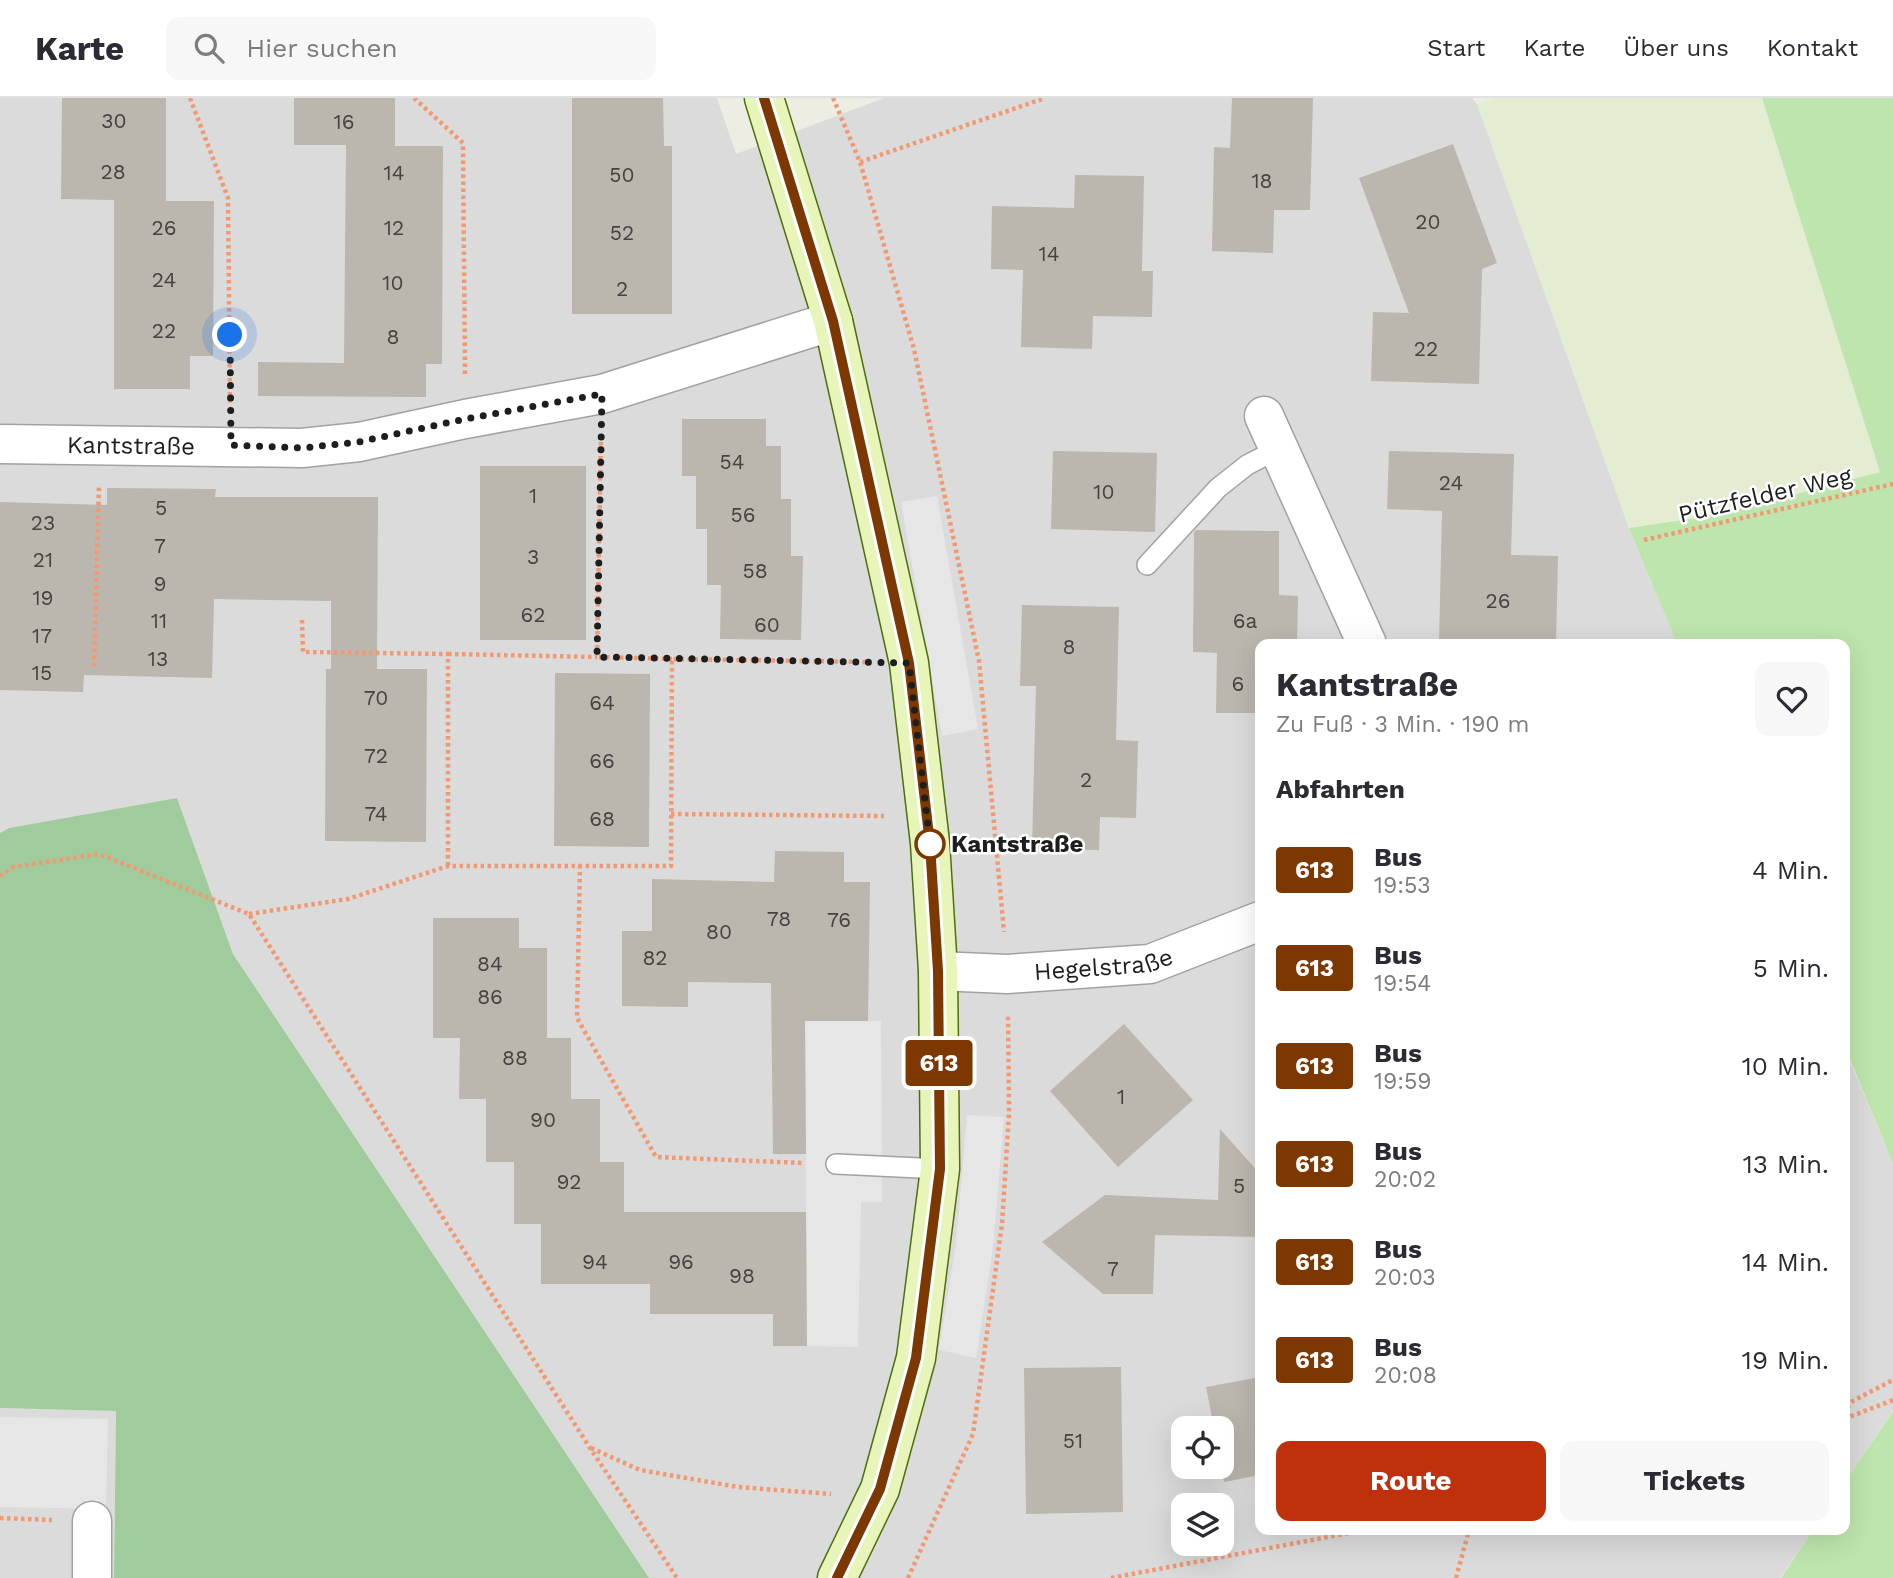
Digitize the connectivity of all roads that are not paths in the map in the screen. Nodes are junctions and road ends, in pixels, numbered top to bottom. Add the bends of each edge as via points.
1 (764, 98) edge
2 (833, 321) junction
3 (1271, 433) joint
4 (0, 444) edge
5 (1147, 565) dead end
6 (1365, 639) edge
7 (1255, 923) edge
8 (938, 971) junction
9 (836, 1164) dead end
10 (940, 1169) junction
11 (92, 1521) road end
12 (92, 1578) edge
13 (837, 1578) edge

1 - 2 street
2 - 4 street, Kantstraße via 602,394 359,442 302,448
2 - 8 street via 909,663 930,844
3 - 5 lane via 1247,465 1218,488
3 - 6 street
7 - 8 street, Hegelstraße via 1150,964 1007,974
8 - 10 street
9 - 10 lane
10 - 13 street via 916,1358 880,1489
11 - 12 street

